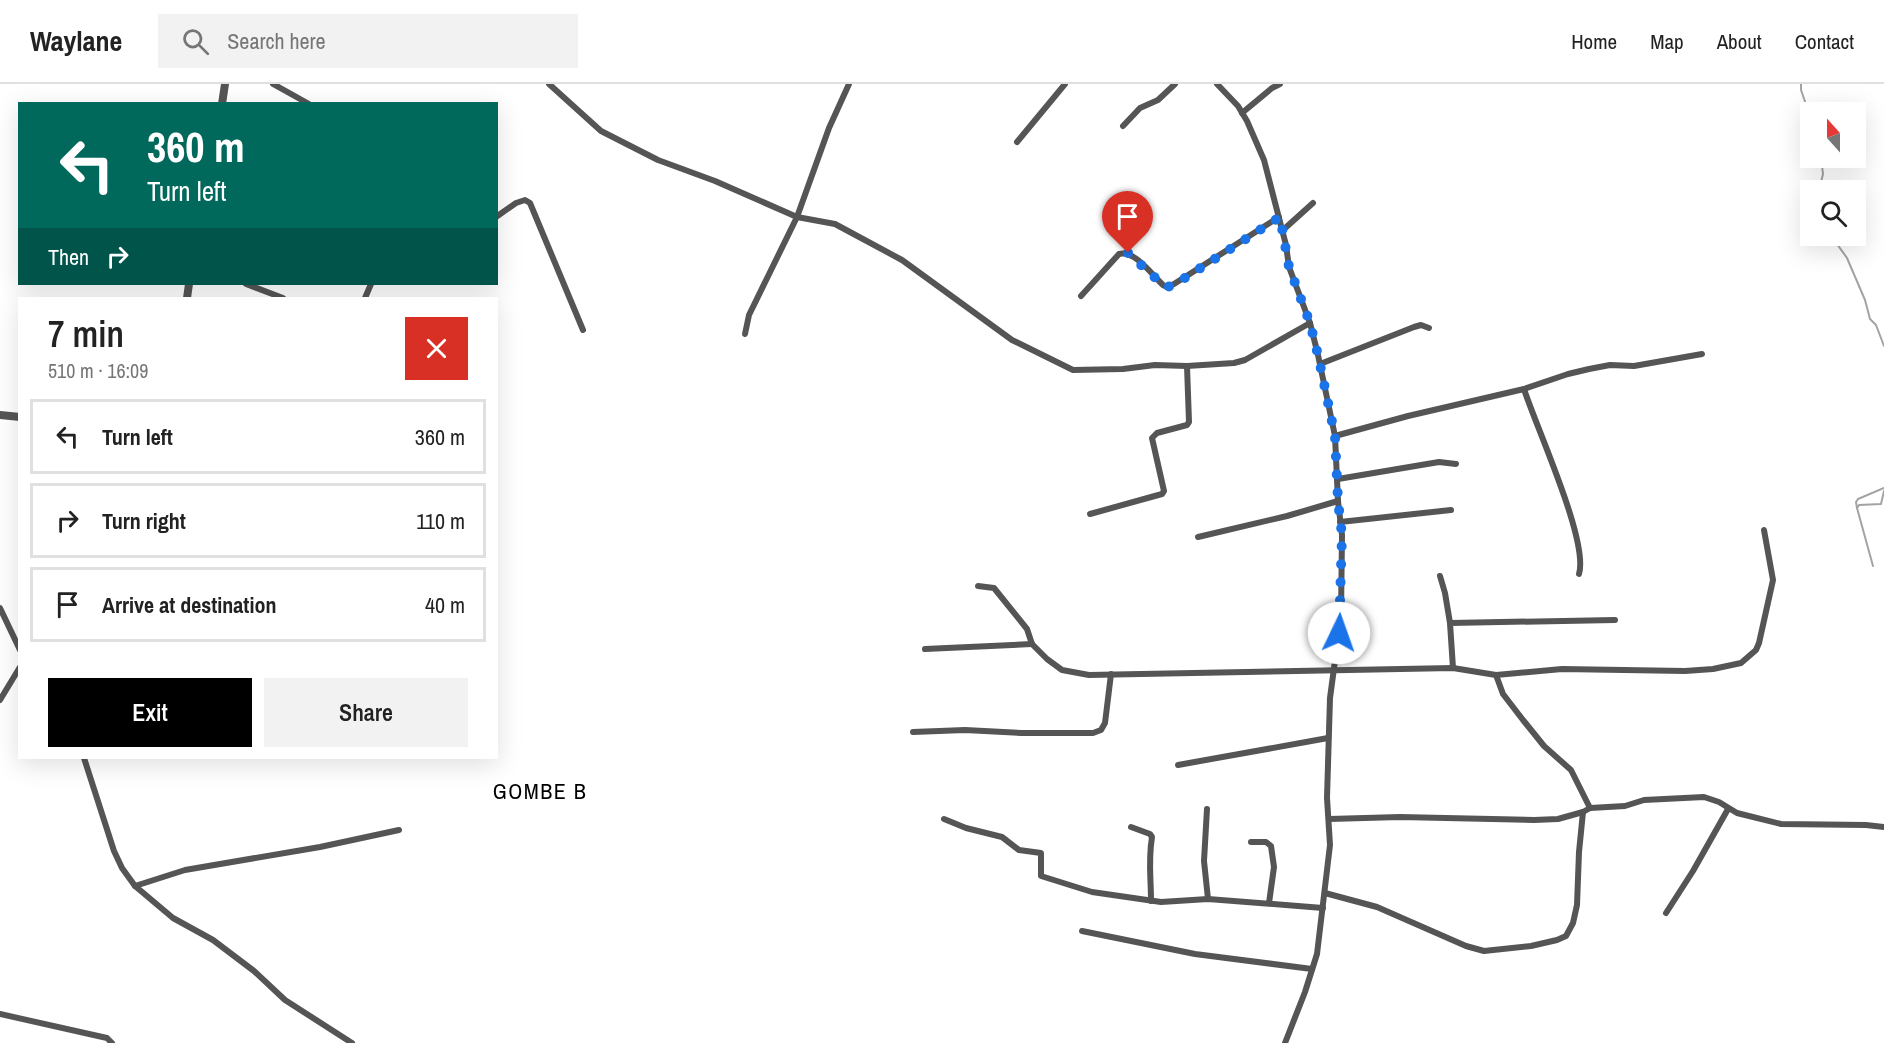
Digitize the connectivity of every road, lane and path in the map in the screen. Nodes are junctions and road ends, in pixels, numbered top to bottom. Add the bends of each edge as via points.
1 (225, 84) edge
2 (273, 84) edge
3 (549, 84) edge
4 (849, 84) edge
5 (1065, 84) edge
6 (1175, 84) edge
7 (1217, 84) edge
8 (1280, 84) edge
9 (222, 102) edge
10 (305, 102) edge
11 (1242, 113) junction
12 (1123, 126) dead end
13 (1017, 142) dead end
14 (1313, 203) dead end
15 (498, 216) edge
16 (797, 217) junction
17 (1280, 217) junction
18 (1282, 230) junction
19 (249, 285) edge
20 (1081, 296) dead end
21 (280, 297) edge
22 (1310, 323) junction
23 (1429, 328) dead end
24 (583, 330) dead end
25 (745, 334) dead end
26 (1702, 354) dead end
27 (1320, 364) junction
28 (1187, 366) junction
29 (1524, 389) junction
30 (0, 415) edge
31 (18, 417) edge
32 (1335, 436) junction
33 (1456, 464) dead end
34 (1338, 479) junction
35 (1338, 501) junction
36 (1451, 510) dead end
37 (1090, 513) dead end
38 (1340, 522) junction
39 (1764, 530) dead end
40 (1198, 537) dead end
41 (1579, 574) dead end
42 (1440, 576) dead end
43 (978, 586) dead end
44 (0, 608) edge
45 (1615, 620) dead end
46 (1450, 623) junction
47 (1032, 644) junction
48 (18, 646) edge
49 (925, 649) dead end
50 (1453, 668) junction
51 (1334, 669) junction
52 (18, 670) edge
53 (1111, 674) junction
54 (1496, 675) junction
55 (0, 700) edge
56 (913, 732) dead end
57 (1328, 738) junction
58 (84, 759) edge
59 (1178, 765) dead end
60 (1590, 808) junction
61 (1207, 809) dead end
62 (1728, 809) junction
63 (1583, 813) junction
64 (944, 819) dead end
65 (1329, 819) junction
66 (1131, 827) dead end
67 (1884, 827) edge
68 (399, 830) dead end
69 (1251, 842) dead end
70 (135, 886) junction
71 (1325, 893) junction
72 (1208, 898) junction
73 (1151, 901) junction
74 (1269, 903) junction
75 (1323, 908) junction
76 (1666, 913) dead end
77 (1082, 931) dead end
78 (1312, 969) junction
79 (0, 1014) edge
80 (112, 1043) edge
81 (351, 1043) edge
82 (1285, 1043) edge

1 - 9 street
2 - 10 street
3 - 16 street via 607,134 658,160
4 - 16 street
5 - 13 street
6 - 12 street via 1158,100 1140,108
7 - 11 street
8 - 11 street
11 - 17 street via 1264,160
14 - 18 street
15 - 24 street via 516,203 530,203
16 - 25 street via 749,315
16 - 28 street via 835,224 902,260 1012,340 1073,370
17 - 18 street
17 - 20 street via 1167,287 1123,252
18 - 22 street via 1289,267
19 - 21 street
22 - 27 street
22 - 28 street via 1245,360
23 - 27 street via 1414,327
26 - 29 street via 1589,369
27 - 32 street
28 - 37 street via 1189,422 1152,438 1164,491
29 - 32 street
29 - 41 street via 1573,522
30 - 31 street
32 - 34 street
33 - 34 street via 1439,462
34 - 35 street
35 - 38 street
35 - 40 street
36 - 38 street
38 - 51 street via 1341,616
39 - 54 street via 1773,580 1759,643 1742,663 1685,672 1562,669
42 - 46 street
43 - 47 street via 994,588 1027,629
44 - 48 street
45 - 46 street
46 - 50 street
47 - 49 street
47 - 53 street via 1062,670
50 - 51 street
50 - 54 street
51 - 53 street
51 - 57 street
52 - 55 street
53 - 56 street via 1105,723 1093,733
54 - 60 street via 1503,694 1523,720 1571,770
57 - 59 street
57 - 65 street
58 - 70 street via 114,851
60 - 62 street via 1704,797
60 - 63 street
61 - 72 street via 1204,861
62 - 67 street via 1781,824
62 - 76 street
63 - 65 street via 1534,820
63 - 71 street via 1577,905 1566,936 1557,940 1484,951 1377,907
64 - 73 street via 1002,837 1019,850 1041,853 1041,876 1092,892
65 - 71 street
66 - 73 street via 1152,837 1148,869
68 - 70 street via 185,870
69 - 74 street via 1271,846 1274,867
70 - 81 street via 173,918 213,940 254,971 285,1000
71 - 75 street
72 - 73 street
72 - 74 street
74 - 75 street
75 - 78 street
77 - 78 street via 1195,954
78 - 82 street
79 - 80 street via 108,1038

